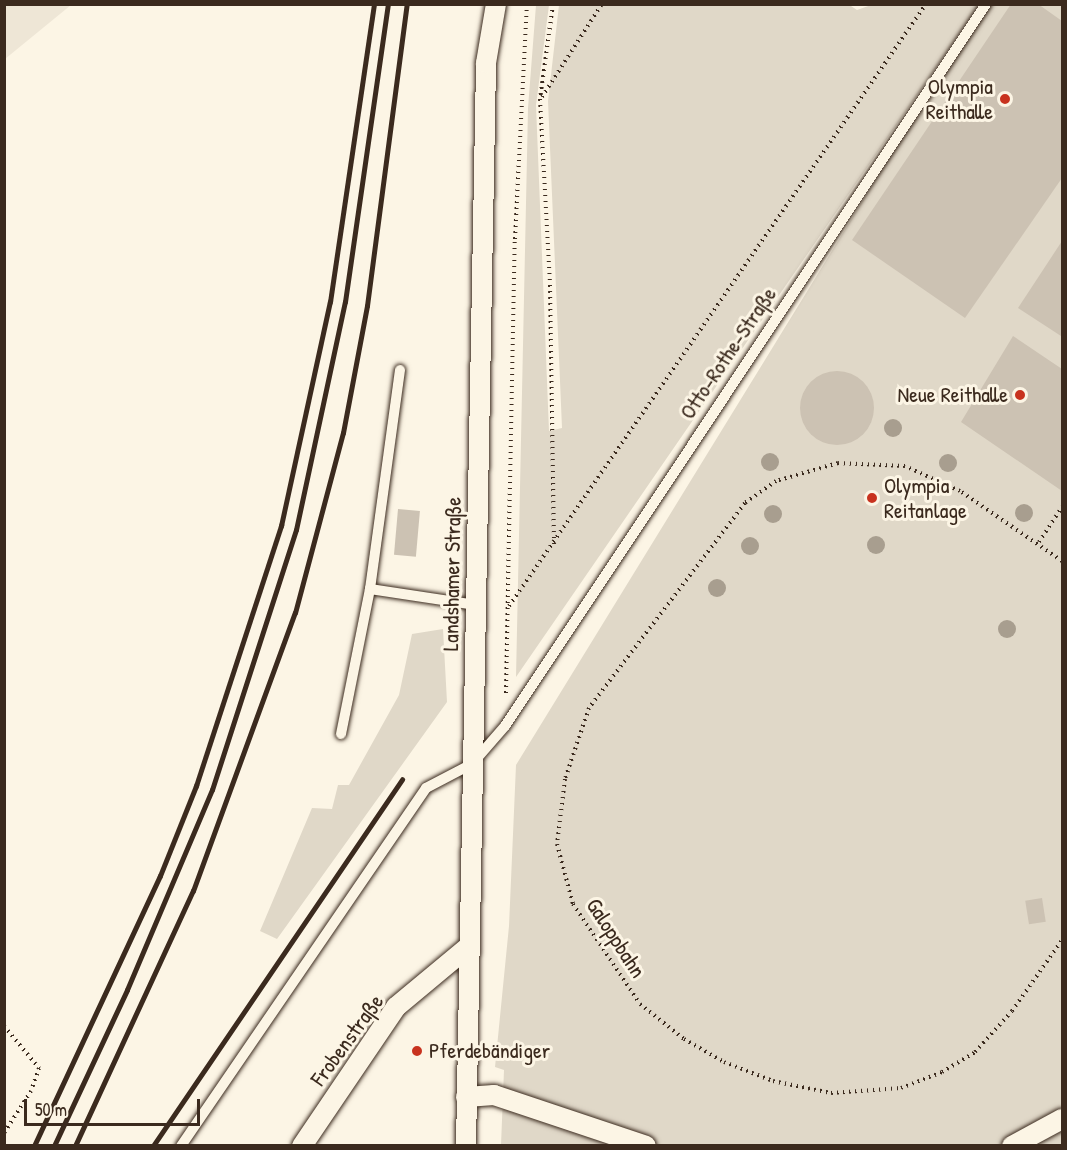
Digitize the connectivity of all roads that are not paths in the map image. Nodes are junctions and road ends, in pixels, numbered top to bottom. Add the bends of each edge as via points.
1 (496, 4) edge
2 (986, 4) edge
3 (400, 370) dead end
4 (370, 589) junction
5 (476, 605) junction
6 (341, 734) dead end
7 (472, 764) junction
8 (468, 947) junction
9 (466, 1096) junction
10 (1062, 1119) edge
11 (181, 1146) edge
12 (302, 1146) edge
13 (466, 1146) edge
14 (646, 1146) edge
15 (1012, 1146) edge

1 - 5 street, Landshamer Straße via 486,63
2 - 7 lane, Otto-Rothe-Straße via 505,726
3 - 4 lane
4 - 5 lane
4 - 6 lane
5 - 7 street, Landshamer Straße
7 - 8 street, Landshamer Straße
7 - 11 lane via 426,788
8 - 9 street, Landshamer Straße
8 - 12 street, Frobenstraße via 396,1007
9 - 13 street, Landshamer Straße
9 - 14 street via 494,1095
10 - 15 street

